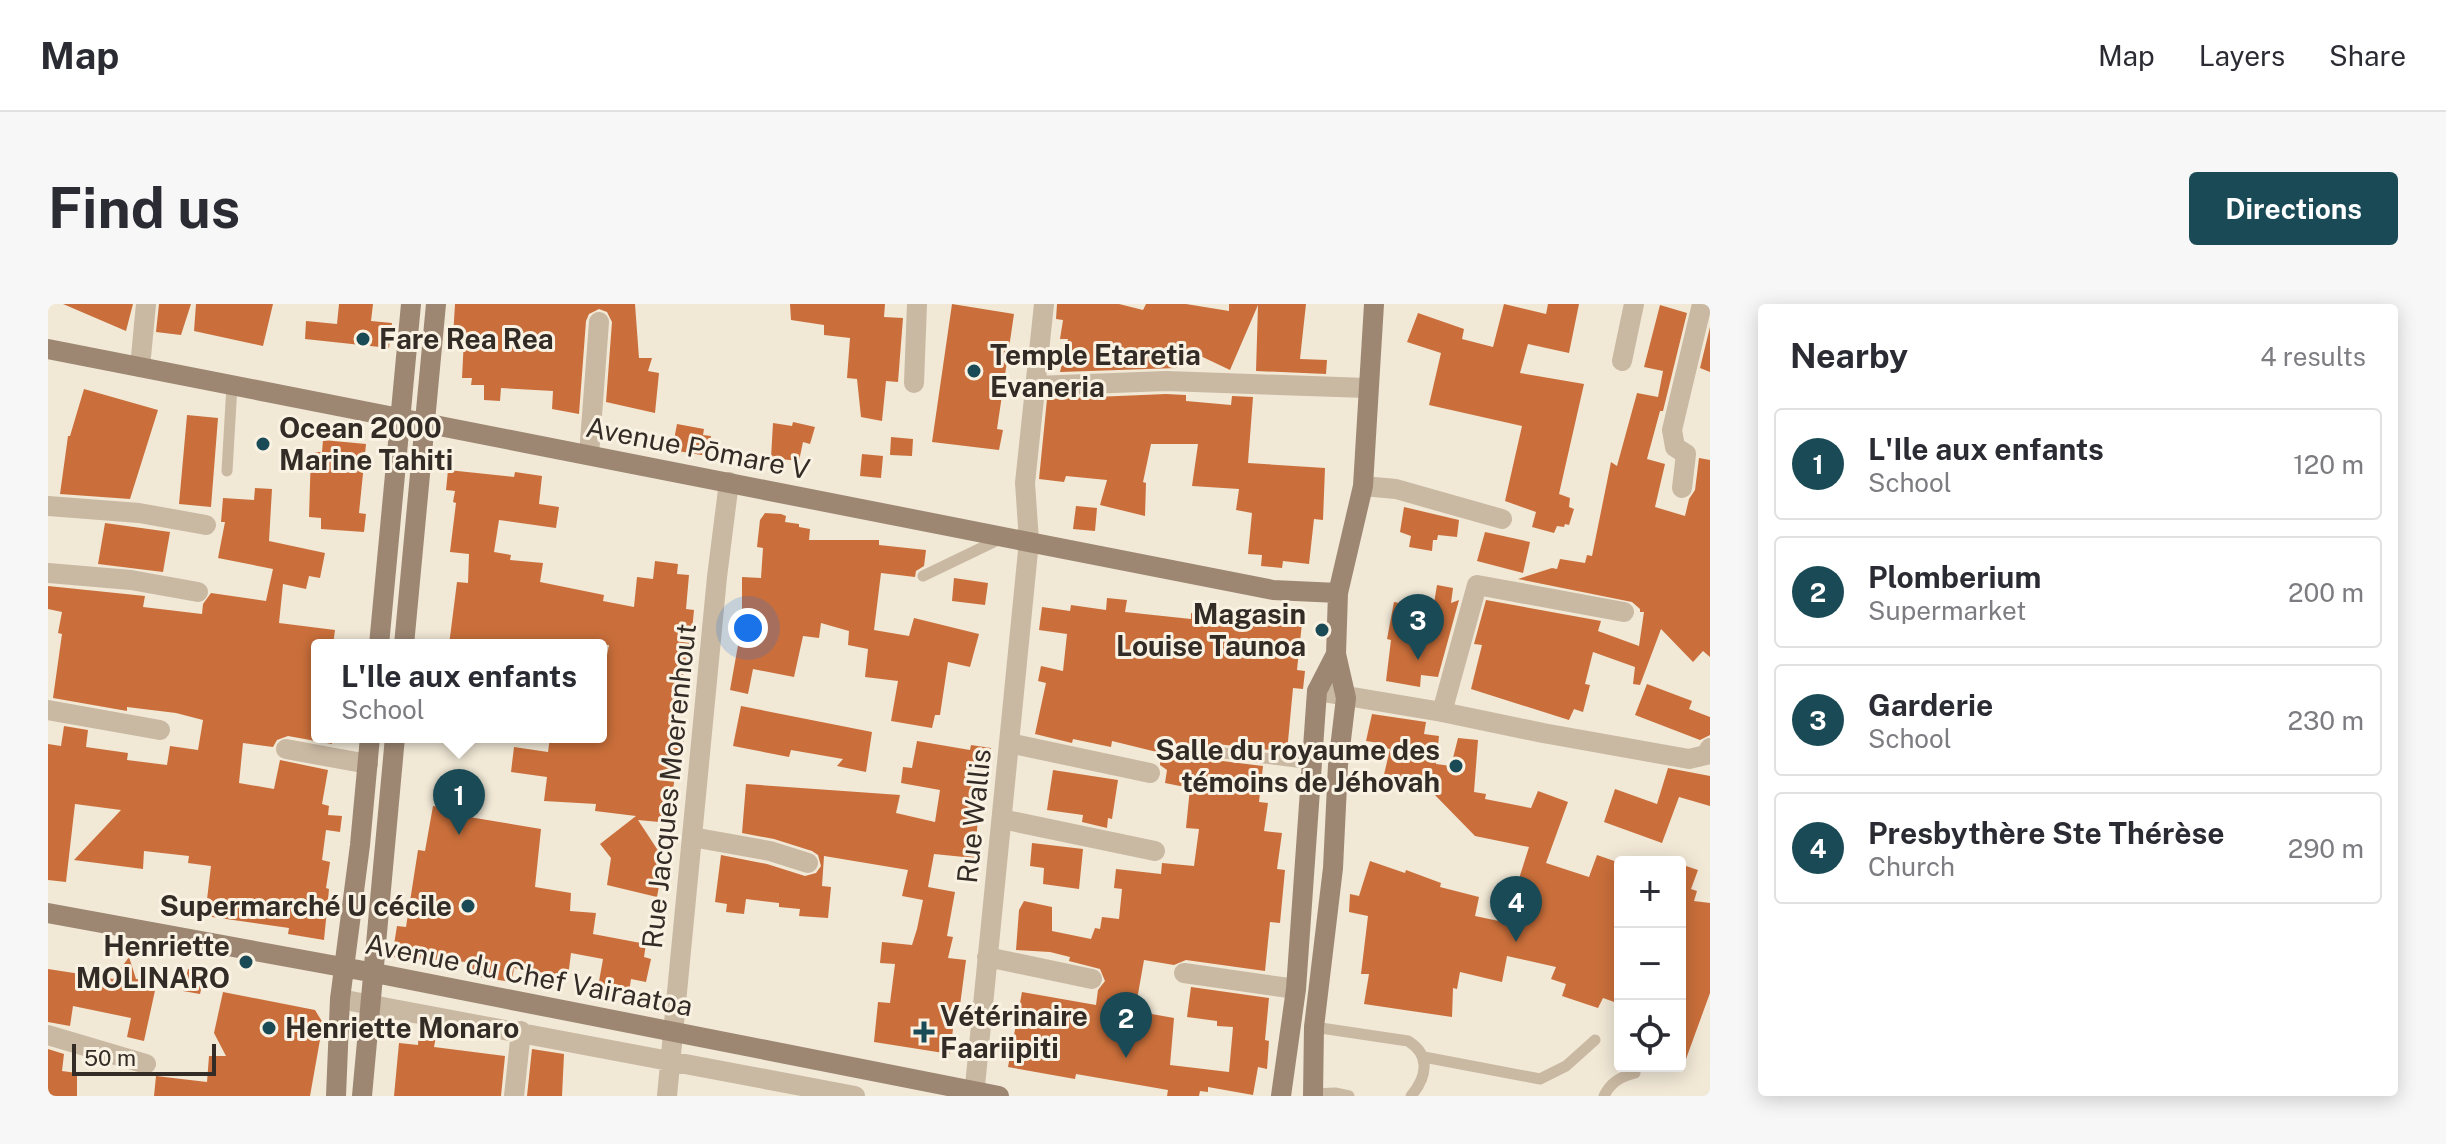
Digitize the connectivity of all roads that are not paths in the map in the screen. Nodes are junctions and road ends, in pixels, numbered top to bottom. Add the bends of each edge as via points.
1 (146, 304) edge
2 (411, 304) edge
3 (436, 304) edge
4 (917, 304) edge
5 (1044, 304) edge
6 (1374, 304) edge
7 (1634, 304) edge
8 (1702, 304) edge
9 (599, 322) dead end
10 (48, 349) edge
11 (1622, 361) dead end
12 (140, 367) junction
13 (914, 383) dead end
14 (232, 385) junction
15 (1035, 386) junction
16 (1367, 388) junction
17 (400, 418) junction
18 (426, 423) junction
19 (589, 455) junction
20 (227, 471) dead end
21 (729, 482) junction
22 (1363, 486) junction
23 (1682, 488) dead end
24 (48, 506) edge
25 (1502, 519) dead end
26 (206, 525) dead end
27 (1005, 537) junction
28 (1029, 541) junction
29 (48, 573) edge
30 (923, 576) dead end
31 (385, 579) junction
32 (411, 582) junction
33 (198, 592) dead end
34 (1338, 593) junction
35 (1624, 612) dead end
36 (380, 639) edge
37 (405, 639) edge
38 (1336, 654) junction
39 (1317, 691) junction
40 (1346, 698) junction
41 (48, 710) edge
42 (1442, 712) junction
43 (160, 730) dead end
44 (370, 743) edge
45 (394, 743) edge
46 (1009, 743) junction
47 (286, 749) dead end
48 (1216, 752) dead end
49 (1707, 756) edge
50 (368, 764) junction
51 (1312, 764) junction
52 (1150, 773) dead end
53 (1002, 819) junction
54 (692, 837) junction
55 (1155, 851) dead end
56 (808, 863) dead end
57 (48, 913) edge
58 (987, 957) junction
59 (345, 968) junction
60 (375, 973) junction
61 (1184, 973) dead end
62 (1092, 979) dead end
63 (1296, 989) junction
64 (340, 999) junction
65 (372, 1003) junction
66 (1314, 1027) junction
67 (521, 1031) junction
68 (673, 1032) junction
69 (48, 1035) edge
70 (1595, 1040) dead end
71 (1424, 1057) junction
72 (671, 1060) junction
73 (146, 1064) dead end
74 (1635, 1073) dead end
75 (974, 1094) edge
76 (1313, 1095) edge
77 (336, 1096) edge
78 (362, 1096) edge
79 (514, 1096) edge
80 (667, 1096) edge
81 (855, 1096) edge
82 (999, 1096) edge
83 (1281, 1096) edge
84 (1349, 1096) edge
85 (1411, 1096) edge
86 (1604, 1096) edge

1 - 12 street
2 - 17 main road
3 - 18 main road
4 - 13 street
5 - 15 street, Rue Wallis
6 - 16 main road
7 - 11 street
8 - 23 street via 1672,430 1675,447 1686,454
9 - 19 street
10 - 12 main road, Avenue Pōmare V
12 - 14 main road, Avenue Pōmare V
14 - 17 main road, Avenue Pōmare V
14 - 20 lane
15 - 16 street via 1166,381
15 - 28 street, Rue Wallis via 1025,483
16 - 22 main road
17 - 18 main road, Avenue Pōmare V
17 - 31 main road
18 - 19 main road, Avenue Pōmare V
18 - 32 main road
19 - 21 main road, Avenue Pōmare V
21 - 27 main road, Avenue Pōmare V
21 - 54 street, Rue Jacques Moerenhout
22 - 25 street via 1396,489
22 - 34 main road
24 - 26 street
27 - 28 main road, Avenue Pōmare V
27 - 30 lane
28 - 34 main road, Avenue Pōmare V via 1273,590
28 - 46 street, Rue Wallis
29 - 33 street
31 - 32 main road
31 - 36 main road
32 - 37 main road
34 - 38 main road
35 - 42 street via 1477,585
38 - 39 main road
38 - 40 main road
39 - 40 street
39 - 51 main road
40 - 42 street
40 - 66 main road
41 - 43 street
42 - 49 street via 1642,752
44 - 50 main road
45 - 60 main road
46 - 52 street
46 - 53 street, Rue Wallis
47 - 50 street
48 - 51 lane
50 - 59 main road
51 - 63 main road
53 - 55 street
53 - 58 street, Rue Wallis
54 - 56 street
54 - 68 street, Rue Jacques Moerenhout
57 - 59 main road, Avenue du Chef Vairaatoa
58 - 62 street
58 - 75 street, Rue Wallis
59 - 60 main road, Avenue du Chef Vairaatoa
59 - 64 main road
60 - 65 main road
60 - 68 main road, Avenue du Chef Vairaatoa
61 - 63 street
63 - 83 main road
64 - 65 street
64 - 77 main road
65 - 67 street
65 - 78 main road
66 - 71 lane via 1408,1041
66 - 76 main road
67 - 72 street
67 - 79 street
68 - 72 street, Rue Jacques Moerenhout
68 - 75 main road, Avenue du Chef Vairaatoa
69 - 73 street
70 - 71 lane via 1566,1066 1540,1079
71 - 85 lane via 1425,1071
72 - 80 street, Rue Jacques Moerenhout
72 - 81 street
74 - 86 lane via 1622,1076
75 - 82 main road, Avenue du Chef Vairaatoa
76 - 84 lane

